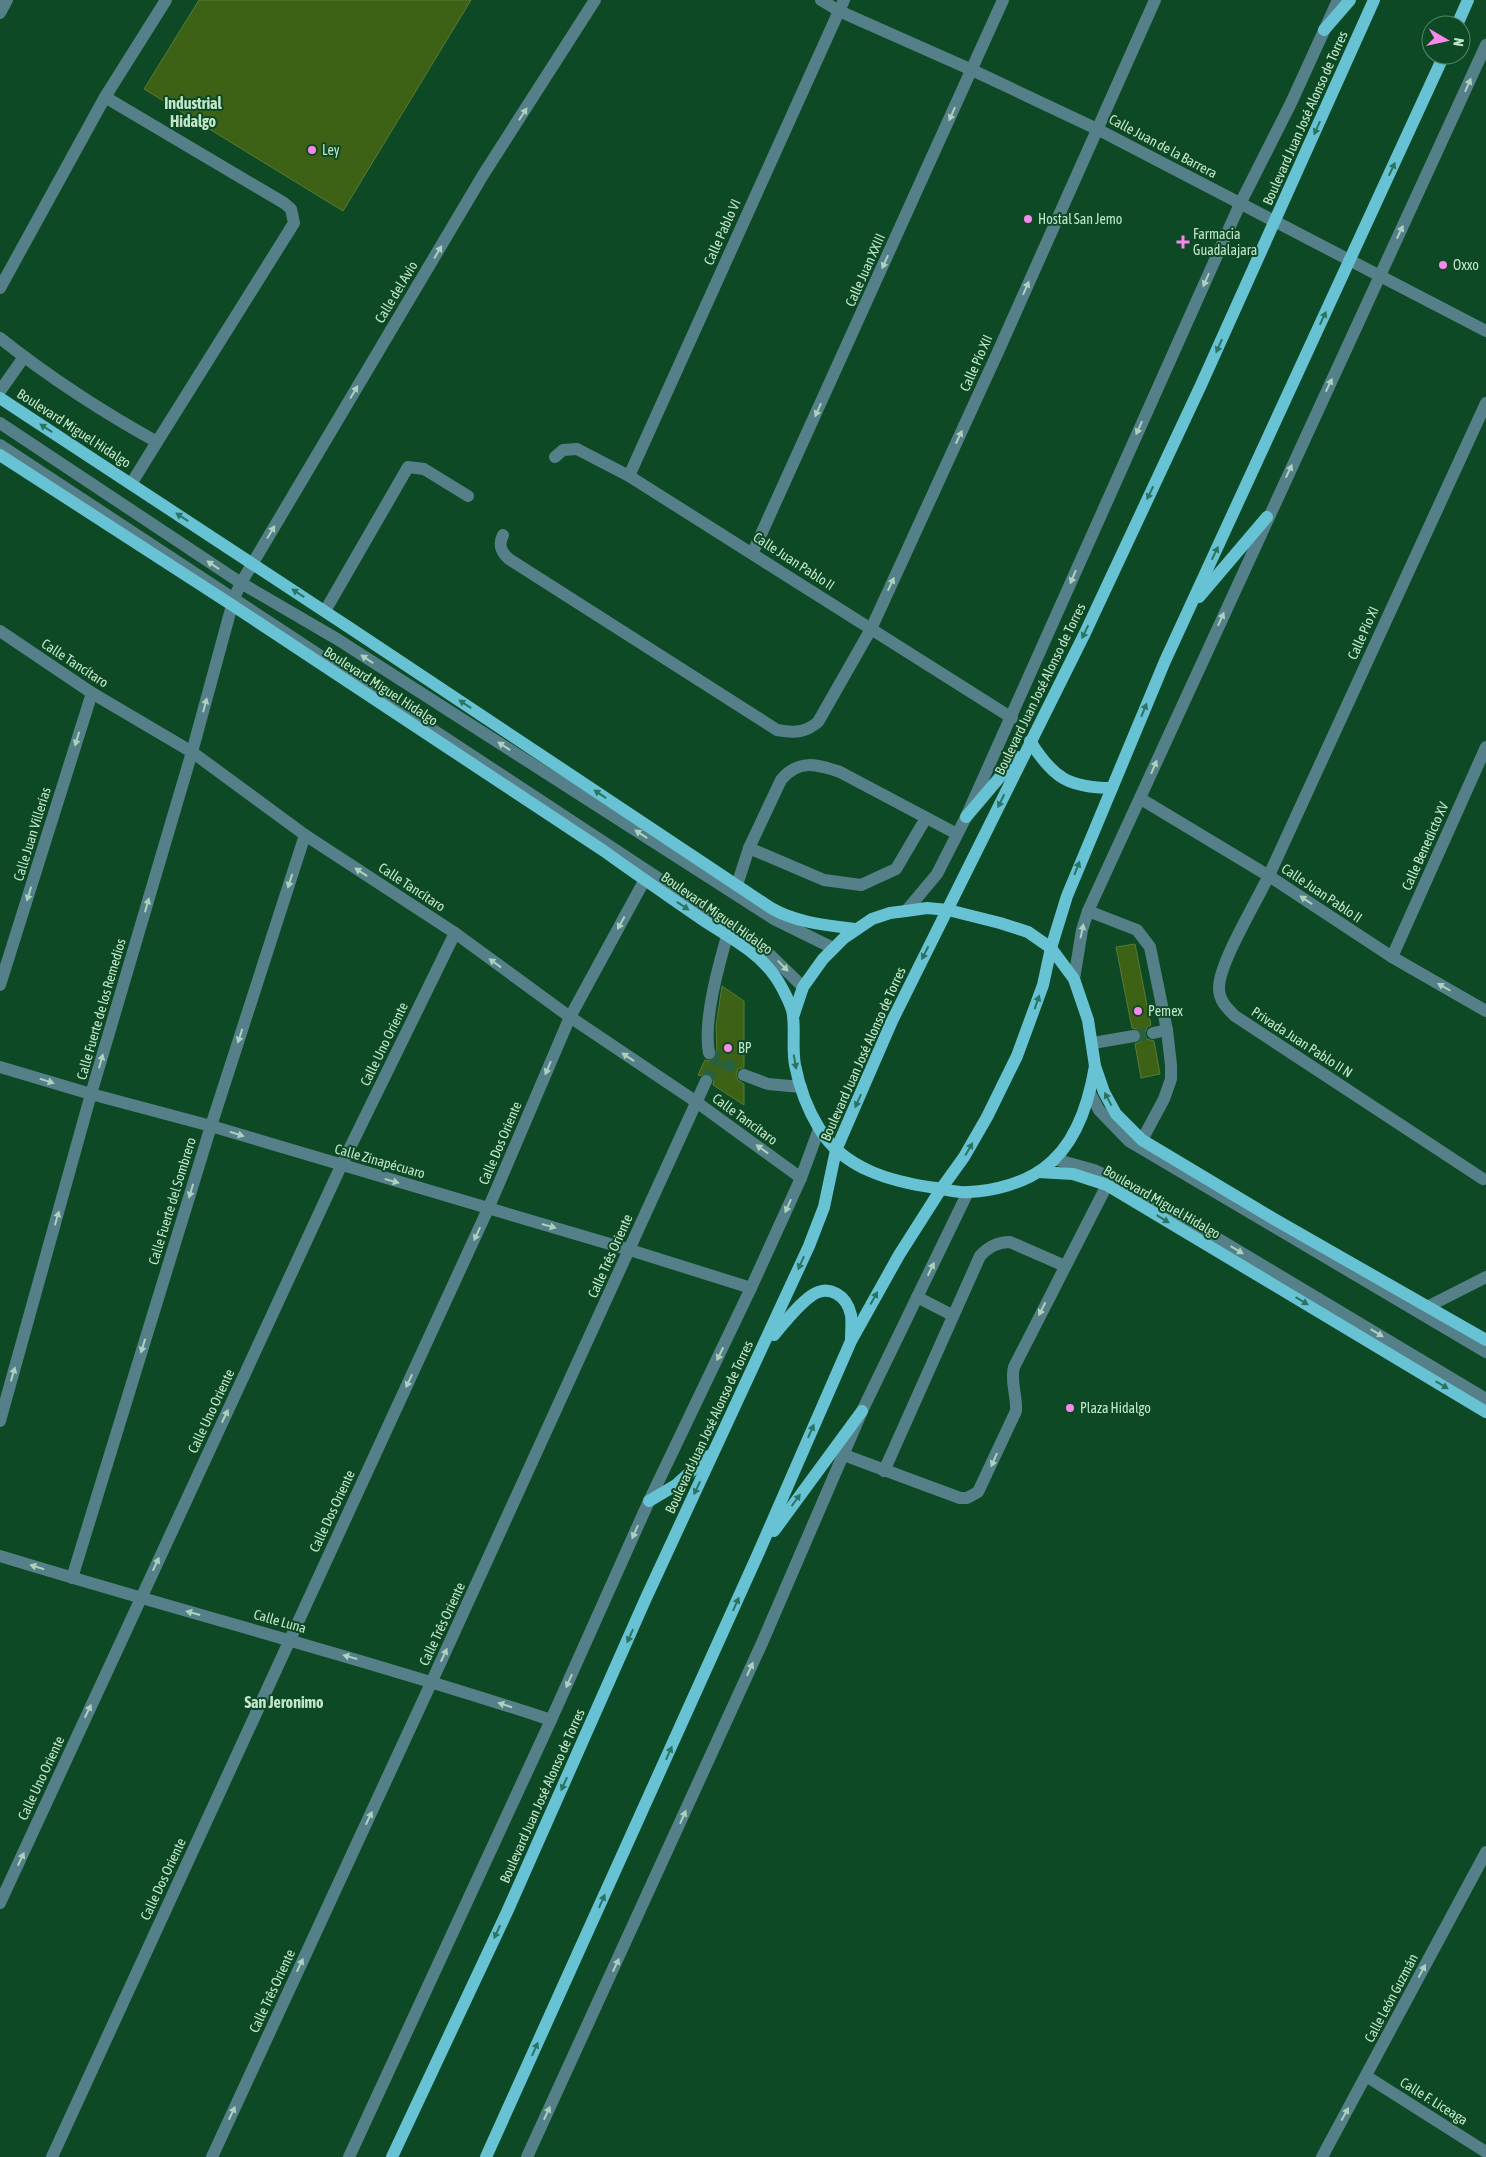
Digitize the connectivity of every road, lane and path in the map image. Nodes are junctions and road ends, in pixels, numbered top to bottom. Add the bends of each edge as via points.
1 (7, 0) edge
2 (166, 0) edge
3 (596, 0) edge
4 (821, 0) edge
5 (1003, 0) edge
6 (1155, 0) edge
7 (1338, 0) edge
8 (1350, 0) edge
9 (1374, 0) edge
10 (1468, 0) edge
11 (841, 6) edge
12 (0, 13) edge
13 (1461, 15) edge
14 (1324, 30) junction
15 (1486, 45) edge
16 (1439, 65) edge
17 (972, 70) junction
18 (105, 96) junction
19 (1096, 129) junction
20 (1240, 204) junction
21 (1275, 222) junction
22 (1349, 261) junction
23 (1380, 277) junction
24 (0, 288) edge
25 (1486, 331) edge
26 (0, 338) edge
27 (24, 357) junction
28 (0, 391) edge
29 (0, 398) edge
30 (1486, 403) edge
31 (0, 422) edge
32 (157, 442) junction
33 (0, 445) edge
34 (0, 455) edge
35 (555, 457) dead end
36 (629, 476) junction
37 (131, 484) junction
38 (468, 496) dead end
39 (1267, 517) junction
40 (503, 535) dead end
41 (753, 552) junction
42 (252, 563) junction
43 (241, 583) junction
44 (233, 602) junction
45 (1189, 609) junction
46 (325, 611) junction
47 (871, 628) junction
48 (0, 632) edge
49 (92, 693) junction
50 (1012, 718) junction
51 (1030, 741) junction
52 (1486, 747) edge
53 (192, 752) junction
54 (1112, 788) junction
55 (1140, 799) junction
56 (966, 817) junction
57 (926, 818) junction
58 (957, 834) junction
59 (305, 835) junction
60 (748, 848) junction
61 (1269, 876) junction
62 (644, 880) junction
63 (736, 885) junction
64 (948, 910) junction
65 (906, 911) junction
66 (1088, 911) junction
67 (856, 929) junction
68 (455, 933) junction
69 (727, 936) junction
70 (833, 948) junction
71 (1051, 948) junction
72 (1392, 957) junction
73 (1074, 979) junction
74 (0, 985) edge
75 (803, 987) junction
76 (1486, 1011) edge
77 (794, 1014) junction
78 (570, 1017) junction
79 (1167, 1030) junction
80 (1153, 1033) tunnel mouth
81 (1134, 1036) tunnel mouth
82 (1093, 1043) junction
83 (709, 1053) tunnel mouth
84 (1095, 1066) junction
85 (0, 1067) edge
86 (744, 1075) tunnel mouth
87 (706, 1081) tunnel mouth
88 (801, 1087) junction
89 (91, 1094) junction
90 (1090, 1094) junction
91 (695, 1102) junction
92 (211, 1126) junction
93 (819, 1129) junction
94 (1142, 1140) junction
95 (836, 1150) junction
96 (1054, 1159) junction
97 (341, 1166) junction
98 (1038, 1172) junction
99 (802, 1178) junction
100 (1483, 1179) dead end
101 (1107, 1186) junction
102 (940, 1189) junction
103 (968, 1192) junction
104 (488, 1209) junction
105 (630, 1250) junction
106 (1065, 1266) junction
107 (1486, 1277) edge
108 (751, 1288) junction
109 (916, 1297) junction
110 (1427, 1306) junction
111 (952, 1315) junction
112 (1486, 1340) edge
113 (851, 1341) junction
114 (764, 1346) junction
115 (1486, 1352) edge
116 (1486, 1399) edge
117 (862, 1411) junction
118 (1486, 1412) edge
119 (0, 1421) edge
120 (716, 1446) junction
121 (844, 1455) junction
122 (884, 1471) junction
123 (649, 1502) junction
124 (758, 1554) junction
125 (0, 1556) edge
126 (72, 1578) junction
127 (140, 1598) junction
128 (289, 1639) junction
129 (432, 1681) junction
130 (552, 1720) junction
131 (1486, 1852) edge
132 (0, 1903) edge
133 (1366, 2076) junction
134 (1486, 2152) edge
135 (52, 2157) edge
136 (212, 2157) edge
137 (349, 2157) edge
138 (392, 2157) edge
139 (486, 2157) edge
140 (527, 2157) edge
141 (1322, 2157) edge

1 - 12 street
2 - 18 street
42 -> 3 street, Calle del Avío via 483,176
4 - 11 street, Calle Juan de la Barrera
5 - 17 street, Calle Juan XXIII
6 - 19 street, Calle Pío XII
7 - 14 street, Boulevard Juan José Alonso de Torres
8 - 14 main road
9 -> 21 main road, Boulevard Juan José Alonso de Torres
10 - 13 main road
11 - 17 street, Calle Juan de la Barrera
11 - 36 street, Calle Pablo VI
14 - 20 street, Boulevard Juan José Alonso de Torres
23 -> 15 street
22 -> 16 main road
17 - 19 street, Calle Juan de la Barrera
17 -> 41 street, Calle Juan XXIII
18 - 24 street
18 - 32 street via 284,203 293,215 291,230
19 - 20 street, Calle Juan de la Barrera
47 -> 19 street, Calle Pío XII
20 - 21 street, Calle Juan de la Barrera
20 -> 50 street, Boulevard Juan José Alonso de Torres
21 - 22 street, Calle Juan de la Barrera
21 -> 51 main road, Boulevard Juan José Alonso de Torres via 1085,632
22 - 23 street, Calle Juan de la Barrera
45 -> 22 main road
23 - 25 street, Calle Juan de la Barrera
39 -> 23 street
26 - 27 street
27 - 28 street
27 - 32 street
37 -> 29 main road, Boulevard Miguel Hidalgo
30 - 61 street, Calle Pío XI
43 -> 31 street
32 - 37 street
33 - 44 street
34 - 44 main road, Boulevard Miguel Hidalgo
35 - 36 street, Calle Juan Pablo II via 563,450 577,449
36 - 41 street, Calle Juan Pablo II
42 -> 37 main road, Boulevard Miguel Hidalgo
38 - 46 street via 424,469 408,467
39 - 45 main road
55 -> 39 street
40 - 47 street, Calle Pío XII via 501,548 509,559 777,730 810,729 818,722
41 - 47 street, Calle Juan Pablo II
42 - 43 street, Calle del Avío
46 -> 42 main road, Boulevard Miguel Hidalgo
43 - 44 street, Calle del Avío
70 -> 43 street via 774,919 337,639
53 -> 44 street, Calle Fuerte de los Remedios
44 - 62 main road, Boulevard Miguel Hidalgo
44 -> 75 street via 760,945
54 -> 45 main road
63 -> 46 main road, Boulevard Miguel Hidalgo
47 - 50 street, Calle Juan Pablo II
48 - 49 street, Calle Tancítaro
49 - 53 street, Calle Tancítaro
49 -> 74 street, Calle Juan Villerías
50 - 56 street, Boulevard Juan José Alonso de Torres
51 - 54 main road via 1044,763 1065,779 1082,786
51 - 56 main road
51 -> 64 main road, Boulevard Juan José Alonso de Torres
52 - 72 street, Calle Benedicto XV
53 - 59 street, Calle Tancítaro
89 -> 53 street, Calle Fuerte de los Remedios
71 -> 54 main road via 1080,860
55 - 61 street, Calle Juan Pablo II
55 - 66 street
56 - 58 street, Boulevard Juan José Alonso de Torres
57 - 58 street
57 - 60 street via 896,869 861,885 824,880
57 - 60 street via 840,772 821,766 796,767 781,780
58 - 65 street, Boulevard Juan José Alonso de Torres via 932,881
68 -> 59 street, Calle Tancítaro
59 -> 92 street, Calle Fuerte del Sombrero
60 - 63 street
72 -> 61 street, Calle Juan Pablo II
61 - 100 street, Privada Juan Pablo II N via 1225,965 1219,988 1224,1006
62 -> 69 main road, Boulevard Miguel Hidalgo
62 -> 78 street, Calle Dos Oriente
63 - 67 main road, Boulevard Miguel Hidalgo via 786,916
64 - 65 main road
64 - 71 main road via 1028,932
64 -> 95 main road, Boulevard Juan José Alonso de Torres via 892,1021
65 - 67 main road via 872,919
73 -> 66 street
66 - 79 street via 1137,930 1150,947
67 - 70 main road
78 -> 68 street, Calle Tancítaro
68 - 97 street, Calle Uno Oriente
69 - 77 main road, Boulevard Miguel Hidalgo via 775,976
69 - 83 street via 715,983
70 - 75 main road
71 - 73 main road
102 -> 71 main road via 974,1141 1017,1056 1043,985
76 -> 72 street, Calle Juan Pablo II
73 - 82 main road
75 - 77 main road
77 -> 88 main road, Boulevard Miguel Hidalgo via 792,1048
91 -> 78 street, Calle Tancítaro
78 -> 104 street, Calle Dos Oriente
79 - 80 street
79 - 94 street via 1171,1078 1164,1100
81 - 82 street
82 - 84 main road
84 - 90 main road
94 -> 84 main road via 1116,1114
85 -> 89 street, Calle Zinapécuaro
86 - 88 street via 768,1084
87 - 91 street, Calle Três Oriente
88 - 93 main road, Boulevard Miguel Hidalgo
89 - 92 street, Calle Zinapécuaro
119 -> 89 street, Calle Fuerte de los Remedios
90 - 96 main road via 1075,1130
90 - 115 street via 1099,1110 1129,1141
99 -> 91 street, Calle Tancítaro
91 - 105 street, Calle Três Oriente
92 -> 97 street, Calle Zinapécuaro
92 -> 126 street, Calle Fuerte del Sombrero
93 - 95 main road, Boulevard Miguel Hidalgo
93 - 99 street, Boulevard Juan José Alonso de Torres
94 - 110 main road
95 - 102 main road, Boulevard Miguel Hidalgo via 884,1178
95 -> 114 main road, Boulevard Juan José Alonso de Torres via 818,1224
96 - 98 main road
96 -> 116 street via 1079,1164 1135,1189
97 -> 104 street, Calle Zinapécuaro
127 -> 97 street, Calle Uno Oriente
98 - 101 main road, Boulevard Miguel Hidalgo via 1073,1174
98 - 103 main road, Boulevard Miguel Hidalgo via 990,1190
99 -> 108 street, Boulevard Juan José Alonso de Torres
101 - 106 street
101 -> 118 main road, Boulevard Miguel Hidalgo
102 - 103 main road, Boulevard Miguel Hidalgo
113 -> 102 main road via 898,1255
109 -> 103 street
104 -> 105 street, Calle Zinapécuaro
104 -> 128 street, Calle Dos Oriente
105 - 108 street, Calle Zinapécuaro
129 -> 105 street, Calle Três Oriente
106 - 111 street via 1010,1242 1002,1242 980,1256
106 -> 122 street via 1014,1367 1016,1411 978,1492 960,1498
107 - 110 street
108 -> 123 street, Boulevard Juan José Alonso de Torres
109 - 111 street
109 - 117 street
110 - 112 main road
111 - 122 street
113 - 114 main road via 851,1315 845,1301 840,1294 827,1290 812,1296
124 -> 113 main road
114 - 120 main road, Boulevard Juan José Alonso de Torres
117 - 121 street
124 -> 117 main road
120 - 123 main road via 690,1473
120 -> 138 main road, Boulevard Juan José Alonso de Torres via 507,1912
121 - 122 street
140 -> 121 street
123 -> 130 street, Boulevard Juan José Alonso de Torres
139 -> 124 main road
126 -> 125 street, Calle Luna
126 - 127 street, Calle Luna
128 -> 127 street, Calle Luna
132 -> 127 street, Calle Uno Oriente
129 -> 128 street, Calle Luna
128 - 135 street, Calle Dos Oriente
130 -> 129 street, Calle Luna
136 -> 129 street, Calle Três Oriente
130 - 137 street, Boulevard Juan José Alonso de Torres
133 -> 131 street, Calle León Guzmán
133 - 134 street, Calle F. Liceaga
141 -> 133 street, Calle León Guzmán

